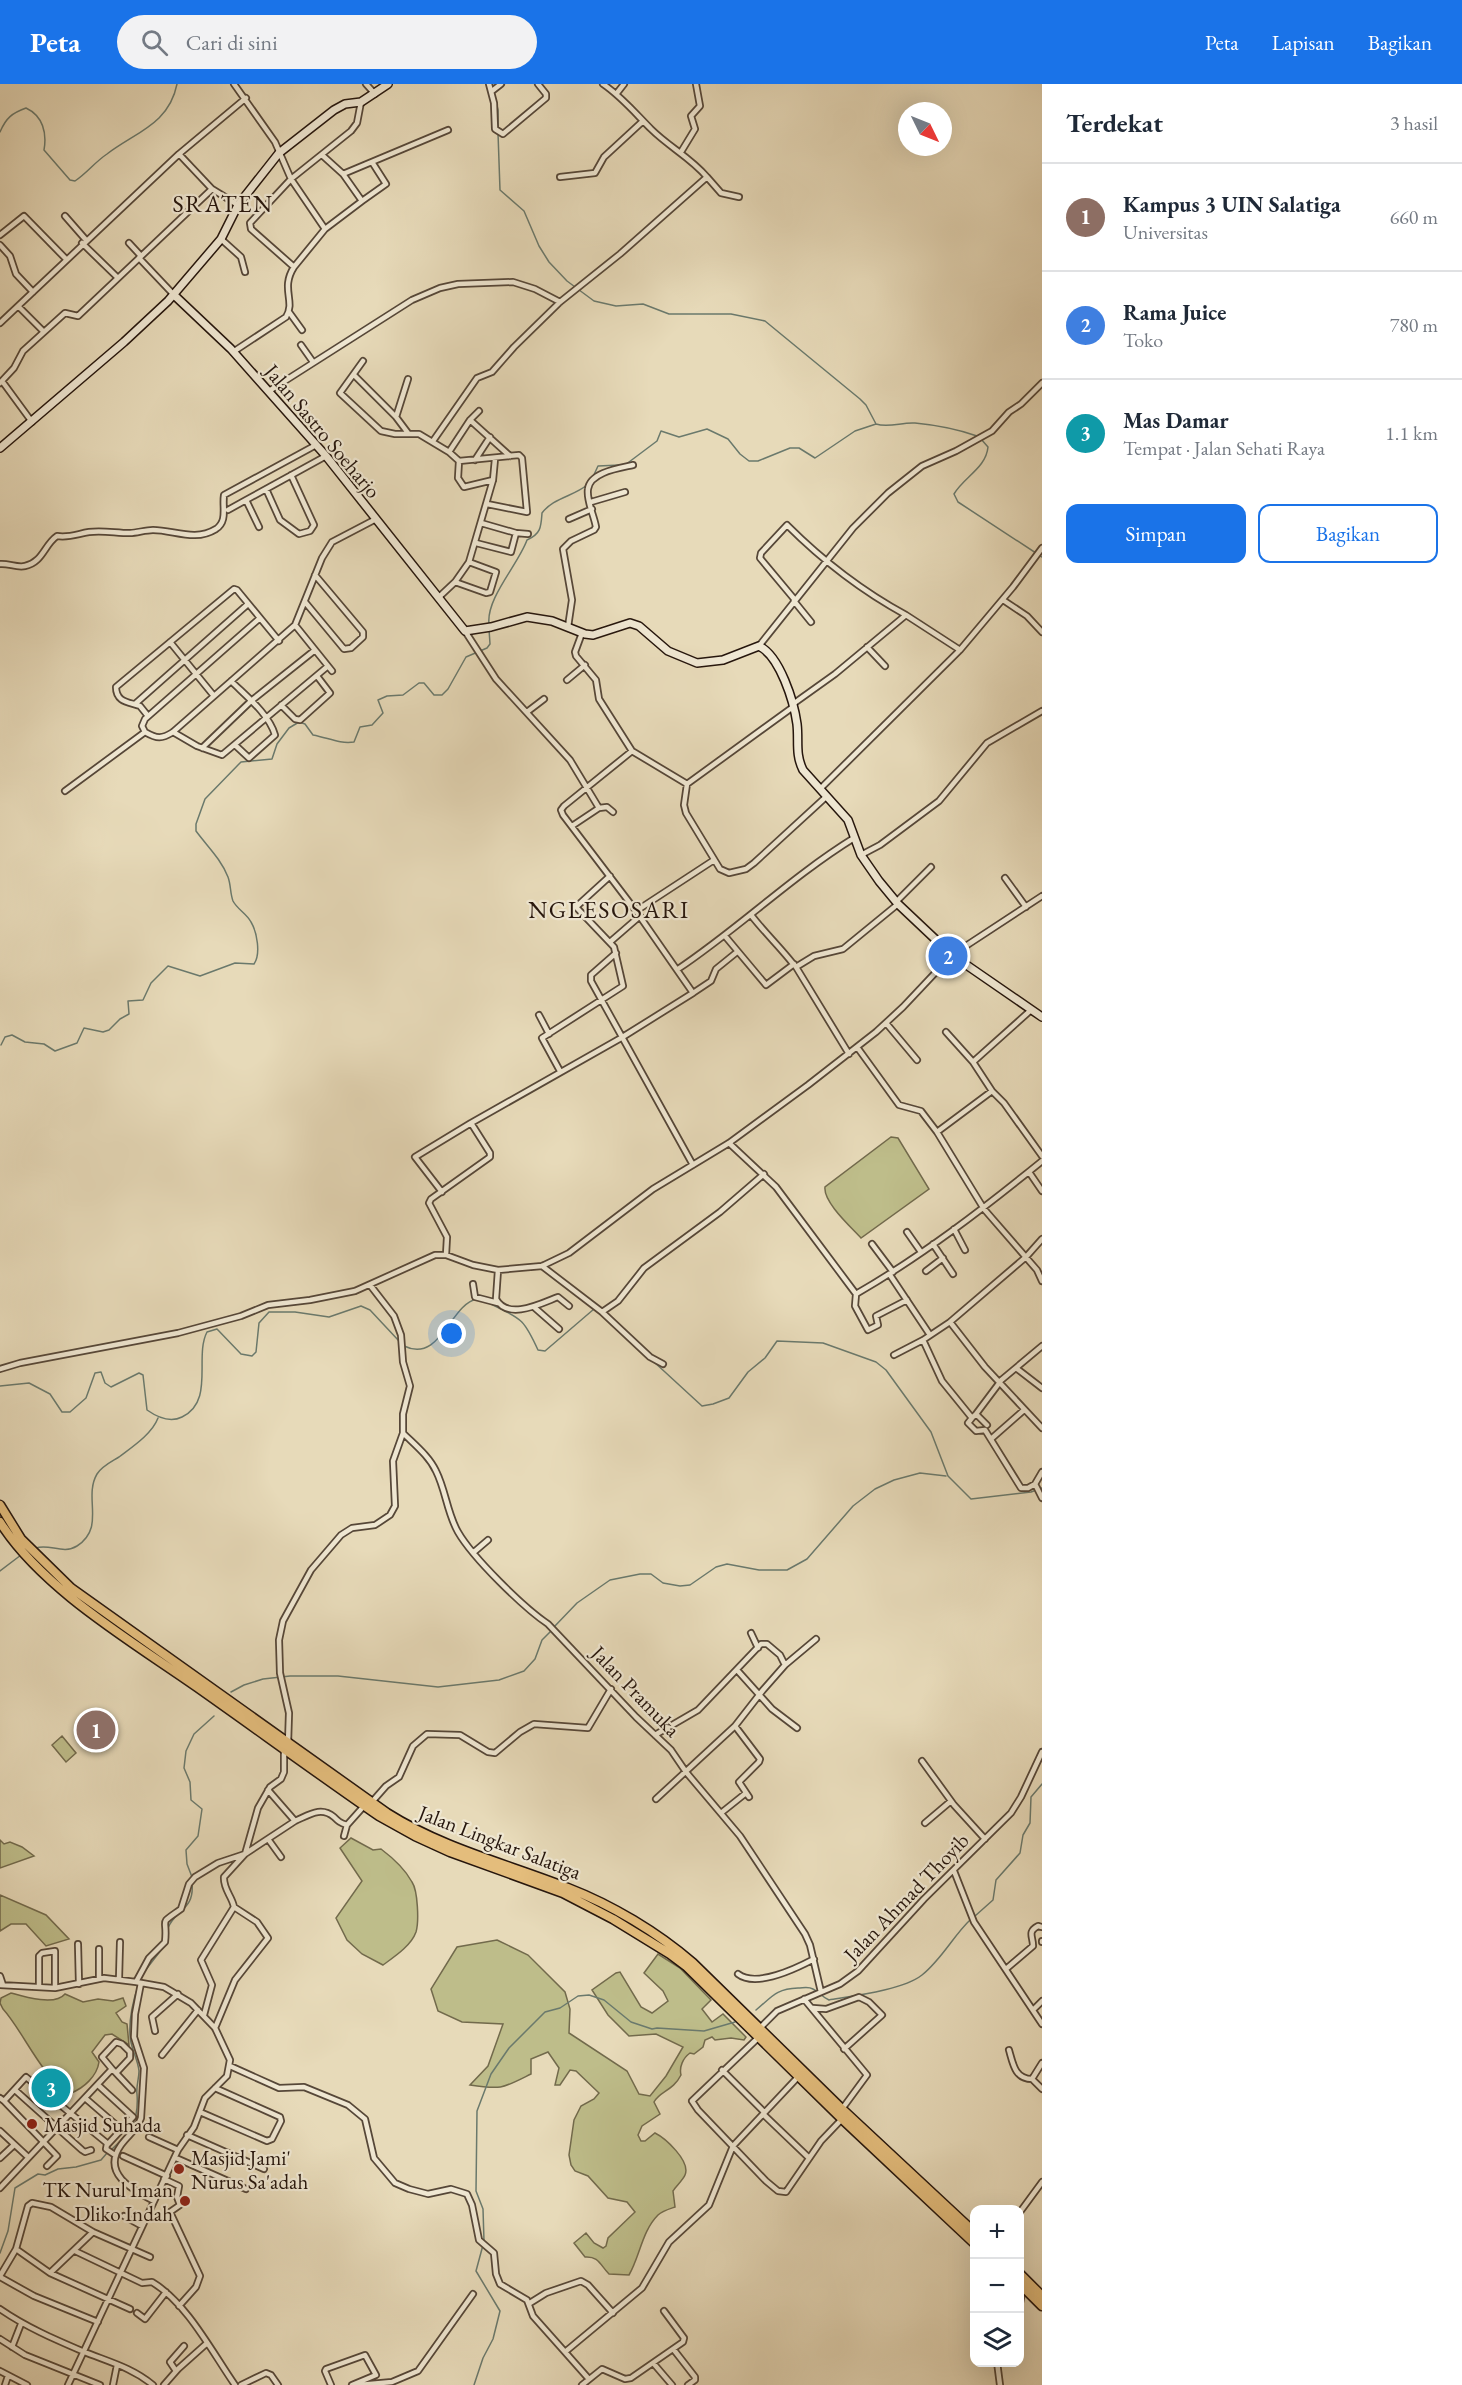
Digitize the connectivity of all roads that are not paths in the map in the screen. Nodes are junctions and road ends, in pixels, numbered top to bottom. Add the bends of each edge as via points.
1 (234, 84) edge
2 (366, 84) edge
3 (388, 84) edge
4 (489, 84) edge
5 (501, 84) edge
6 (538, 84) edge
7 (603, 84) edge
8 (624, 84) edge
9 (696, 84) edge
10 (493, 93) junction
11 (617, 93) junction
12 (375, 94) junction
13 (246, 98) junction
14 (361, 102) junction
15 (643, 121) junction
16 (448, 130) dead end
17 (681, 152) junction
18 (279, 153) junction
19 (179, 154) junction
20 (322, 154) junction
21 (372, 162) junction
22 (343, 174) junction
23 (560, 177) dead end
24 (707, 177) junction
25 (291, 179) junction
26 (212, 189) junction
27 (739, 197) dead end
28 (362, 201) junction
29 (238, 205) junction
30 (65, 216) dead end
31 (110, 218) junction
32 (116, 224) dead end
33 (325, 229) junction
34 (0, 235) edge
35 (222, 239) junction
36 (84, 242) junction
37 (129, 243) dead end
38 (0, 245) edge
39 (140, 257) junction
40 (66, 260) junction
41 (294, 267) junction
42 (245, 272) dead end
43 (118, 278) junction
44 (33, 292) junction
45 (174, 294) junction
46 (560, 302) junction
47 (18, 306) junction
48 (289, 312) junction
49 (0, 323) edge
50 (302, 330) dead end
51 (43, 331) junction
52 (301, 345) dead end
53 (233, 352) junction
54 (363, 361) dead end
55 (313, 362) junction
56 (354, 375) junction
57 (408, 379) dead end
58 (1, 382) edge
59 (1042, 383) edge
60 (269, 391) junction
61 (479, 411) dead end
62 (396, 417) junction
63 (470, 420) junction
64 (32, 422) junction
65 (408, 433) junction
66 (490, 437) junction
67 (433, 441) junction
68 (316, 445) junction
69 (0, 448) edge
70 (449, 452) junction
71 (326, 456) junction
72 (510, 456) junction
73 (495, 459) junction
74 (475, 460) junction
75 (459, 461) junction
76 (633, 465) dead end
77 (291, 475) junction
78 (493, 480) junction
79 (266, 489) junction
80 (625, 492) dead end
81 (246, 500) junction
82 (591, 502) junction
83 (487, 504) junction
84 (592, 509) junction
85 (228, 510) dead end
86 (376, 519) junction
87 (569, 519) dead end
88 (481, 523) junction
89 (259, 527) dead end
90 (516, 533) junction
91 (528, 534) dead end
92 (476, 543) junction
93 (1042, 548) edge
94 (469, 562) junction
95 (826, 563) junction
96 (0, 564) edge
97 (315, 575) junction
98 (455, 582) junction
99 (439, 597) junction
100 (795, 600) junction
101 (1003, 600) junction
102 (304, 602) junction
103 (248, 604) junction
104 (906, 615) junction
105 (260, 618) junction
106 (811, 621) dead end
107 (296, 625) junction
108 (568, 627) junction
109 (465, 631) junction
110 (1042, 632) edge
111 (582, 633) junction
112 (170, 642) junction
113 (279, 642) junction
114 (759, 646) junction
115 (867, 647) junction
116 (315, 650) junction
117 (960, 650) junction
118 (185, 660) junction
119 (585, 665) junction
120 (885, 666) dead end
121 (197, 674) junction
122 (317, 676) junction
123 (567, 680) dead end
124 (231, 681) junction
125 (214, 696) junction
126 (544, 699) dead end
127 (251, 701) junction
128 (135, 704) junction
129 (281, 705) junction
130 (793, 705) junction
131 (1042, 711) edge
132 (527, 712) junction
133 (148, 716) junction
134 (265, 718) junction
135 (146, 732) junction
136 (173, 732) junction
137 (235, 745) junction
138 (202, 748) junction
139 (632, 751) junction
140 (687, 784) junction
141 (587, 787) junction
142 (820, 789) junction
143 (65, 791) dead end
144 (827, 796) junction
145 (599, 808) junction
146 (613, 812) dead end
147 (572, 826) junction
148 (854, 838) junction
149 (861, 855) junction
150 (714, 860) junction
151 (931, 867) dead end
152 (610, 876) junction
153 (1005, 878) dead end
154 (1042, 896) edge
155 (897, 903) junction
156 (1026, 907) junction
157 (636, 911) junction
158 (751, 915) junction
159 (640, 916) junction
160 (725, 936) junction
161 (610, 942) junction
162 (737, 952) junction
163 (616, 953) junction
164 (952, 955) junction
165 (795, 965) junction
166 (678, 969) junction
167 (693, 993) junction
168 (601, 1001) junction
169 (1031, 1010) junction
170 (538, 1015) dead end
171 (1041, 1015) edge
172 (886, 1023) junction
173 (946, 1032) dead end
174 (549, 1034) junction
175 (621, 1038) junction
176 (857, 1047) junction
177 (849, 1053) junction
178 (917, 1060) dead end
179 (973, 1062) junction
180 (560, 1071) junction
181 (992, 1091) junction
182 (471, 1124) junction
183 (937, 1132) junction
184 (729, 1143) junction
185 (1042, 1156) edge
186 (1042, 1161) edge
187 (693, 1165) junction
188 (1029, 1172) junction
189 (764, 1174) junction
190 (1042, 1191) edge
191 (442, 1192) junction
192 (984, 1209) junction
193 (954, 1229) junction
194 (908, 1232) dead end
195 (1042, 1239) edge
196 (872, 1244) dead end
197 (933, 1244) junction
198 (965, 1250) dead end
199 (921, 1252) junction
200 (446, 1255) junction
201 (1026, 1257) junction
202 (943, 1258) junction
203 (542, 1266) junction
204 (1040, 1268) edge
205 (498, 1270) junction
206 (926, 1271) dead end
207 (892, 1273) junction
208 (953, 1274) dead end
209 (1042, 1281) edge
210 (473, 1284) dead end
211 (370, 1285) junction
212 (856, 1294) junction
213 (907, 1300) junction
214 (498, 1303) junction
215 (569, 1306) dead end
216 (535, 1308) junction
217 (602, 1312) junction
218 (950, 1322) junction
219 (558, 1329) dead end
220 (930, 1335) junction
221 (923, 1340) junction
222 (1042, 1346) edge
223 (894, 1355) dead end
224 (663, 1364) dead end
225 (1016, 1368) junction
226 (0, 1369) edge
227 (999, 1382) junction
228 (1042, 1388) edge
229 (1024, 1410) junction
230 (974, 1416) junction
231 (987, 1425) dead end
232 (1042, 1428) edge
233 (403, 1433) junction
234 (992, 1440) junction
235 (1042, 1472) edge
236 (1036, 1485) junction
237 (1042, 1498) edge
238 (0, 1504) edge
239 (2, 1518) edge
240 (488, 1540) dead end
241 (474, 1552) junction
242 (751, 1633) dead end
243 (816, 1639) dead end
244 (758, 1648) junction
245 (785, 1665) junction
246 (737, 1670) junction
247 (611, 1689) junction
248 (758, 1695) junction
249 (735, 1726) junction
250 (797, 1728) dead end
251 (655, 1735) junction
252 (286, 1747) junction
253 (1042, 1752) edge
254 (922, 1761) dead end
255 (686, 1772) junction
256 (268, 1790) junction
257 (656, 1800) dead end
258 (951, 1801) junction
259 (368, 1804) junction
260 (721, 1813) junction
261 (296, 1821) junction
262 (925, 1823) dead end
263 (346, 1825) junction
264 (344, 1836) dead end
265 (268, 1839) junction
266 (985, 1839) junction
267 (245, 1854) junction
268 (281, 1857) dead end
269 (954, 1871) junction
270 (234, 1907) junction
271 (1042, 1927) edge
272 (120, 1942) dead end
273 (1042, 1942) edge
274 (78, 1944) dead end
275 (1033, 1946) junction
276 (99, 1949) dead end
277 (814, 1959) junction
278 (1006, 1970) junction
279 (738, 1974) dead end
280 (0, 1976) edge
281 (99, 1979) junction
282 (119, 1979) junction
283 (139, 1982) junction
284 (79, 1984) junction
285 (2, 1985) edge
286 (39, 1986) junction
287 (55, 1988) junction
288 (819, 1993) junction
289 (178, 1994) junction
290 (804, 2000) junction
291 (1042, 2001) edge
292 (810, 2006) junction
293 (198, 2010) junction
294 (1033, 2010) junction
295 (204, 2015) junction
296 (1042, 2024) edge
297 (215, 2028) junction
298 (155, 2031) dead end
299 (761, 2033) junction
300 (844, 2049) junction
301 (1009, 2050) dead end
302 (162, 2055) dead end
303 (1042, 2063) edge
304 (230, 2066) junction
305 (722, 2070) junction
306 (114, 2071) junction
307 (798, 2077) junction
308 (1032, 2079) junction
309 (98, 2085) junction
310 (215, 2088) junction
311 (1042, 2089) edge
312 (15, 2090) junction
313 (132, 2090) dead end
314 (85, 2098) junction
315 (2, 2100) edge
316 (842, 2109) junction
317 (200, 2112) junction
318 (71, 2113) junction
319 (764, 2113) junction
320 (842, 2120) junction
321 (58, 2126) junction
322 (122, 2130) junction
323 (0, 2131) edge
324 (187, 2135) junction
325 (149, 2137) dead end
326 (43, 2142) junction
327 (14, 2145) junction
328 (733, 2146) junction
329 (91, 2150) dead end
330 (110, 2150) junction
331 (178, 2150) junction
332 (123, 2156) dead end
333 (28, 2157) junction
334 (808, 2157) junction
335 (0, 2158) edge
336 (176, 2158) junction
337 (47, 2166) dead end
338 (264, 2169) dead end
339 (165, 2178) junction
340 (1042, 2182) edge
341 (0, 2188) edge
342 (246, 2189) dead end
343 (154, 2201) junction
344 (1024, 2207) edge
345 (124, 2216) dead end
346 (142, 2226) junction
347 (970, 2227) edge
348 (93, 2232) junction
349 (970, 2237) edge
350 (16, 2249) junction
351 (132, 2249) junction
352 (75, 2251) junction
353 (150, 2257) dead end
354 (50, 2273) junction
355 (121, 2273) junction
356 (0, 2276) edge
357 (1024, 2278) edge
358 (1024, 2289) edge
359 (166, 2292) junction
360 (472, 2294) dead end
361 (1042, 2296) edge
362 (109, 2299) junction
363 (530, 2303) junction
364 (179, 2306) junction
365 (1042, 2306) edge
366 (0, 2309) edge
367 (130, 2309) dead end
368 (664, 2311) dead end
369 (137, 2313) dead end
370 (613, 2313) junction
371 (98, 2322) junction
372 (21, 2324) junction
373 (0, 2339) edge
374 (206, 2344) junction
375 (184, 2346) dead end
376 (12, 2348) junction
377 (674, 2350) junction
378 (83, 2352) junction
379 (565, 2352) junction
380 (654, 2364) junction
381 (117, 2365) junction
382 (998, 2367) edge
383 (0, 2371) edge
384 (176, 2371) junction
385 (73, 2375) junction
386 (8, 2376) junction
387 (586, 2382) edge
388 (5, 2385) edge
389 (27, 2385) edge
390 (68, 2385) edge
391 (100, 2385) edge
392 (113, 2385) edge
393 (153, 2385) edge
394 (164, 2385) edge
395 (235, 2385) edge
396 (242, 2385) edge
397 (278, 2385) edge
398 (331, 2385) edge
399 (352, 2385) edge
400 (359, 2385) edge
401 (672, 2385) edge
402 (688, 2385) edge
403 (1000, 2385) edge

1 - 13 street
2 - 12 street
3 - 12 street
4 - 10 street
5 - 10 street
6 - 10 street via 546,98 505,133 498,131
7 - 11 street
8 - 11 street
9 - 17 street via 700,106 691,118 695,129
11 - 15 street
12 - 14 street
13 - 18 street
13 - 19 street
14 - 18 street via 334,110
14 - 20 street via 357,123
15 - 17 street
15 - 23 street via 604,157 594,173
16 - 21 street
17 - 24 street
18 - 25 street
18 - 29 street
19 - 26 street
19 - 31 street
20 - 22 street
20 - 25 street
21 - 22 street
21 - 28 street via 386,184
22 - 28 street
24 - 27 street via 721,193
24 - 46 street
25 - 33 street
25 - 41 street via 249,225
26 - 29 street
26 - 39 street
28 - 33 street
29 - 35 street
30 - 36 street
31 - 32 street
31 - 36 street
33 - 41 street
34 - 40 street via 24,216
35 - 42 street via 241,257
35 - 45 street
36 - 40 street
36 - 43 street
37 - 39 street
38 - 44 street via 10,256 16,274
39 - 43 street
39 - 45 street
40 - 44 street
41 - 48 street via 287,279
43 - 51 street via 77,317 65,313
44 - 47 street
45 - 53 street, Jalan Sastro Soeharjo
45 - 64 street
46 - 55 street via 513,282 440,288 412,300
46 - 67 street via 492,372 477,378
47 - 49 street
47 - 51 street
48 - 50 street
48 - 53 street
51 - 58 street via 20,354
52 - 55 street
53 - 60 street, Jalan Sastro Soeharjo
54 - 56 street
55 - 60 street
56 - 62 street
56 - 65 street via 340,393 381,431
57 - 62 street
58 - 64 street
59 - 95 street via 985,435 912,473 853,528
60 - 68 street, Jalan Sastro Soeharjo
61 - 63 street
62 - 65 street
63 - 66 street
63 - 70 street
64 - 69 street
65 - 67 street
66 - 72 street
66 - 74 street
67 - 70 street
68 - 71 street, Jalan Sastro Soeharjo
68 - 96 street via 224,495 222,522 208,532 189,536 153,530 57,536 34,562 22,567
70 - 75 street
71 - 77 street
71 - 86 street, Jalan Sastro Soeharjo
72 - 73 street
72 - 83 street via 519,455 524,462 527,512
73 - 74 street
73 - 78 street
74 - 75 street
75 - 78 street via 458,478 464,487
76 - 82 street via 592,480 588,489
77 - 79 street
77 - 79 street via 314,525 310,531 299,534 284,524
78 - 83 street
79 - 81 street
80 - 82 street
81 - 85 street
81 - 89 street
82 - 84 street
83 - 88 street
84 - 87 street
84 - 108 street via 594,530 562,549 572,600
86 - 97 street via 332,542
86 - 99 street, Jalan Sastro Soeharjo
88 - 90 street
88 - 92 street
90 - 91 street
90 - 92 street via 511,552
92 - 94 street
93 - 101 street
94 - 98 street
94 - 98 street via 496,572 490,592
95 - 100 street
95 - 100 street via 787,525 761,553 761,560
95 - 104 street
97 - 102 street
97 - 102 street via 363,632 363,637 344,649
98 - 99 street
99 - 109 street, Jalan Sastro Soeharjo
100 - 106 street
100 - 114 street
101 - 110 street
101 - 117 street
102 - 107 street
103 - 105 street
103 - 112 street via 234,589
103 - 118 street
104 - 115 street
104 - 117 street
105 - 113 street
105 - 121 street
107 - 113 street
107 - 116 street
108 - 109 street via 527,616
108 - 111 street
109 - 132 street via 496,679
111 - 114 street via 593,635 630,623 668,651 697,663 723,660
111 - 119 street via 575,652
112 - 118 street
112 - 128 street via 116,687 122,700 128,705
113 - 124 street
114 - 130 street via 776,662
115 - 120 street
115 - 130 street
116 - 122 street via 330,669
116 - 127 street
117 - 142 street
118 - 121 street
118 - 128 street
119 - 123 street
119 - 139 street via 598,683 598,699
121 - 125 street
121 - 133 street
122 - 129 street
122 - 129 street via 330,693 300,720
124 - 125 street
124 - 127 street
125 - 136 street
126 - 132 street
127 - 134 street
127 - 138 street
128 - 133 street
129 - 134 street
130 - 140 street
130 - 142 street via 798,761
131 - 149 street via 987,743 939,801
132 - 141 street via 570,760
133 - 135 street via 142,723
134 - 137 street
134 - 137 street via 274,732 273,738 249,758
135 - 136 street via 163,738
135 - 143 street
136 - 138 street
137 - 138 street via 220,756
139 - 140 street
139 - 141 street
140 - 150 street via 686,813
141 - 145 street
141 - 147 street via 561,810
142 - 144 street
144 - 148 street via 848,820
144 - 150 street via 746,869 724,872
145 - 146 street via 607,807
145 - 147 street
147 - 152 street
148 - 149 street
148 - 158 street
149 - 155 street
150 - 157 street
151 - 155 street
152 - 157 street
152 - 161 street via 576,908
153 - 156 street
154 - 156 street
155 - 164 street
155 - 165 street via 843,949
156 - 164 street
157 - 159 street
158 - 160 street
158 - 165 street
159 - 161 street
159 - 166 street
160 - 162 street
160 - 166 street
161 - 163 street
162 - 165 street via 766,985
162 - 167 street via 715,970 712,980
163 - 168 street via 623,986
163 - 168 street via 591,976
164 - 169 street
164 - 172 street
165 - 177 street
166 - 167 street
167 - 175 street
168 - 174 street
168 - 175 street
169 - 171 street
169 - 179 street
170 - 174 street
172 - 176 street
172 - 178 street
173 - 179 street
174 - 180 street via 542,1040
175 - 180 street
175 - 187 street
176 - 177 street
176 - 183 street via 899,1105 921,1111
177 - 184 street
179 - 181 street
180 - 182 street
181 - 183 street
181 - 185 street
182 - 191 street via 490,1157
182 - 191 street via 416,1157
183 - 192 street
184 - 187 street
184 - 189 street
186 - 188 street
187 - 203 street via 653,1189 583,1244
188 - 190 street
188 - 192 street
189 - 212 street
189 - 217 street via 644,1268 618,1301
191 - 200 street via 429,1203 447,1237
192 - 193 street
192 - 201 street
193 - 197 street
193 - 198 street
194 - 199 street
195 - 201 street
196 - 207 street
197 - 199 street
197 - 202 street
199 - 207 street
200 - 205 street
200 - 211 street via 435,1255
201 - 204 street
201 - 218 street
202 - 206 street
202 - 208 street
203 - 205 street
203 - 217 street
204 - 209 street
205 - 214 street
207 - 212 street
207 - 213 street
210 - 214 street via 475,1297
211 - 226 street via 328,1297 268,1305 178,1333
211 - 233 street via 394,1316 401,1335 410,1386
212 - 213 street via 855,1306 868,1330 878,1325 876,1316
213 - 220 street
214 - 216 street
215 - 216 street via 558,1298
216 - 219 street
217 - 224 street via 650,1357
218 - 220 street
218 - 227 street
220 - 221 street
221 - 223 street
221 - 230 street via 942,1381
222 - 225 street
225 - 227 street
225 - 228 street
227 - 229 street
227 - 230 street
229 - 232 street
229 - 234 street
230 - 231 street
230 - 234 street via 968,1424 976,1431 985,1430
233 - 241 street, Jalan Pramuka via 434,1466 452,1521
233 - 252 street via 393,1461 393,1510 375,1525 346,1531 311,1570 280,1629 280,1673 289,1713
234 - 236 street via 1021,1488
235 - 236 street
236 - 237 street
238 - 239 highway, Jalan Lingkar Salatiga
239 - 252 highway, Jalan Lingkar Salatiga via 17,1541 85,1607
240 - 241 street
241 - 247 street, Jalan Pramuka
242 - 244 street
243 - 245 street
244 - 245 street via 767,1644
244 - 246 street
245 - 248 street
246 - 248 street
246 - 251 street via 698,1710
247 - 251 street, Jalan Pramuka
247 - 259 street via 588,1728 534,1724 495,1753 460,1735 427,1734 413,1746 399,1777
248 - 249 street
248 - 250 street
249 - 255 street
249 - 260 street via 760,1759 740,1780 747,1795
251 - 255 street, Jalan Pramuka
252 - 256 street via 283,1776
252 - 259 highway, Jalan Lingkar Salatiga
253 - 266 street, Jalan Ahmad Thoyib via 1011,1813
254 - 258 street
255 - 257 street
255 - 260 street, Jalan Pramuka
256 - 261 street
256 - 267 street via 254,1817
258 - 262 street
258 - 266 street
259 - 263 street
259 - 299 highway, Jalan Lingkar Salatiga via 402,1830 433,1845 564,1890 680,1961
260 - 277 street, Jalan Pramuka via 791,1911
261 - 263 street via 322,1811
261 - 265 street
263 - 264 street
265 - 267 street
265 - 268 street
266 - 269 street, Jalan Ahmad Thoyib
267 - 270 street via 224,1877
267 - 283 street via 218,1863 193,1879 181,1910 165,1920 165,1942 149,1958
269 - 278 street via 974,1922
269 - 288 street, Jalan Ahmad Thoyib via 858,1971
270 - 295 street via 201,1960 212,1985
270 - 297 street via 257,1922 268,1939 235,1980
271 - 275 street via 1031,1931
272 - 282 street
273 - 275 street
274 - 284 street
275 - 278 street
276 - 281 street
277 - 279 street via 780,1975 760,1978
277 - 288 street, Jalan Pramuka
278 - 294 street
280 - 285 street
281 - 282 street
281 - 284 street
282 - 283 street
283 - 289 street via 159,1985
283 - 330 street via 134,2037 144,2068 141,2118 139,2125
284 - 287 street
285 - 286 street
286 - 287 street
286 - 287 street via 39,1956 57,1951
288 - 290 street, Jalan Ahmad Thoyib
289 - 293 street
289 - 298 street via 152,2017
290 - 292 street
290 - 299 street, Jalan Ahmad Thoyib via 777,2012
291 - 294 street
292 - 300 street
292 - 300 street via 826,2009 859,1997 882,2015
293 - 295 street
293 - 302 street
294 - 296 street
295 - 297 street
297 - 304 street
299 - 305 street, Jalan Ahmad Thoyib
299 - 307 highway, Jalan Lingkar Salatiga
299 - 316 highway, Jalan Lingkar Salatiga
300 - 316 street via 867,2078
301 - 308 street via 1019,2075
303 - 308 street
304 - 310 street via 225,2079
304 - 363 street via 279,2088 304,2087 348,2105 364,2119 374,2158 395,2183 428,2194 452,2189 468,2194 478,2238 494,2253 500,2284
305 - 319 street
305 - 328 street, Jalan Ahmad Thoyib via 692,2103
306 - 306 street via 102,2057 116,2042 131,2054
306 - 309 street
306 - 313 street
307 - 319 street
307 - 320 highway, Jalan Lingkar Salatiga
308 - 311 street
309 - 314 street
309 - 322 street via 132,2115
310 - 317 street via 205,2098
310 - 317 street via 280,2117 272,2139 267,2141
312 - 315 street
312 - 318 street via 26,2077
312 - 321 street
314 - 318 street
314 - 322 street
315 - 326 street
316 - 347 highway, Jalan Lingkar Salatiga
317 - 324 street
318 - 321 street
318 - 330 street
319 - 328 street
319 - 334 street
320 - 334 street
320 - 349 highway, Jalan Lingkar Salatiga
321 - 326 street
321 - 329 street via 82,2150
322 - 330 street
323 - 327 street
324 - 331 street
324 - 338 street
325 - 331 street
326 - 333 street
326 - 337 street via 57,2156
327 - 333 street
327 - 335 street
328 - 334 street via 782,2193 788,2190
328 - 370 street via 709,2205 676,2234 646,2282
330 - 343 street via 126,2185
331 - 336 street
332 - 339 street
333 - 341 street
336 - 339 street
336 - 342 street
339 - 343 street
339 - 364 street via 179,2188 180,2205 170,2212 200,2276 196,2287
340 - 344 street
343 - 346 street
345 - 346 street
346 - 351 street
348 - 350 street via 51,2207 32,2203
348 - 351 street
348 - 352 street
350 - 354 street
350 - 356 street
351 - 353 street
351 - 355 street
352 - 354 street
352 - 355 street
354 - 362 street
355 - 359 street via 143,2284 153,2283
355 - 362 street
356 - 371 street via 34,2296
357 - 361 highway
358 - 365 highway
359 - 364 street
359 - 369 street via 146,2319
360 - 400 street via 418,2371 393,2382
362 - 367 street
362 - 371 street
363 - 370 street via 578,2281 588,2285
363 - 379 street via 534,2316
364 - 374 street
366 - 372 street
368 - 377 street via 684,2338
370 - 379 street
371 - 378 street
372 - 376 street
372 - 378 street
373 - 376 street
374 - 384 street
374 - 395 street
375 - 384 street via 170,2362
376 - 385 street
377 - 380 street
377 - 402 street via 695,2378
378 - 381 street
378 - 385 street
379 - 387 street
380 - 387 street via 627,2379 604,2368
380 - 401 street
381 - 392 street
381 - 393 street
382 - 403 street
383 - 386 street
384 - 394 street
385 - 390 street
385 - 391 street
386 - 388 street
386 - 389 street
396 - 397 street via 262,2374 269,2374
398 - 399 street via 326,2368 365,2355 376,2375

